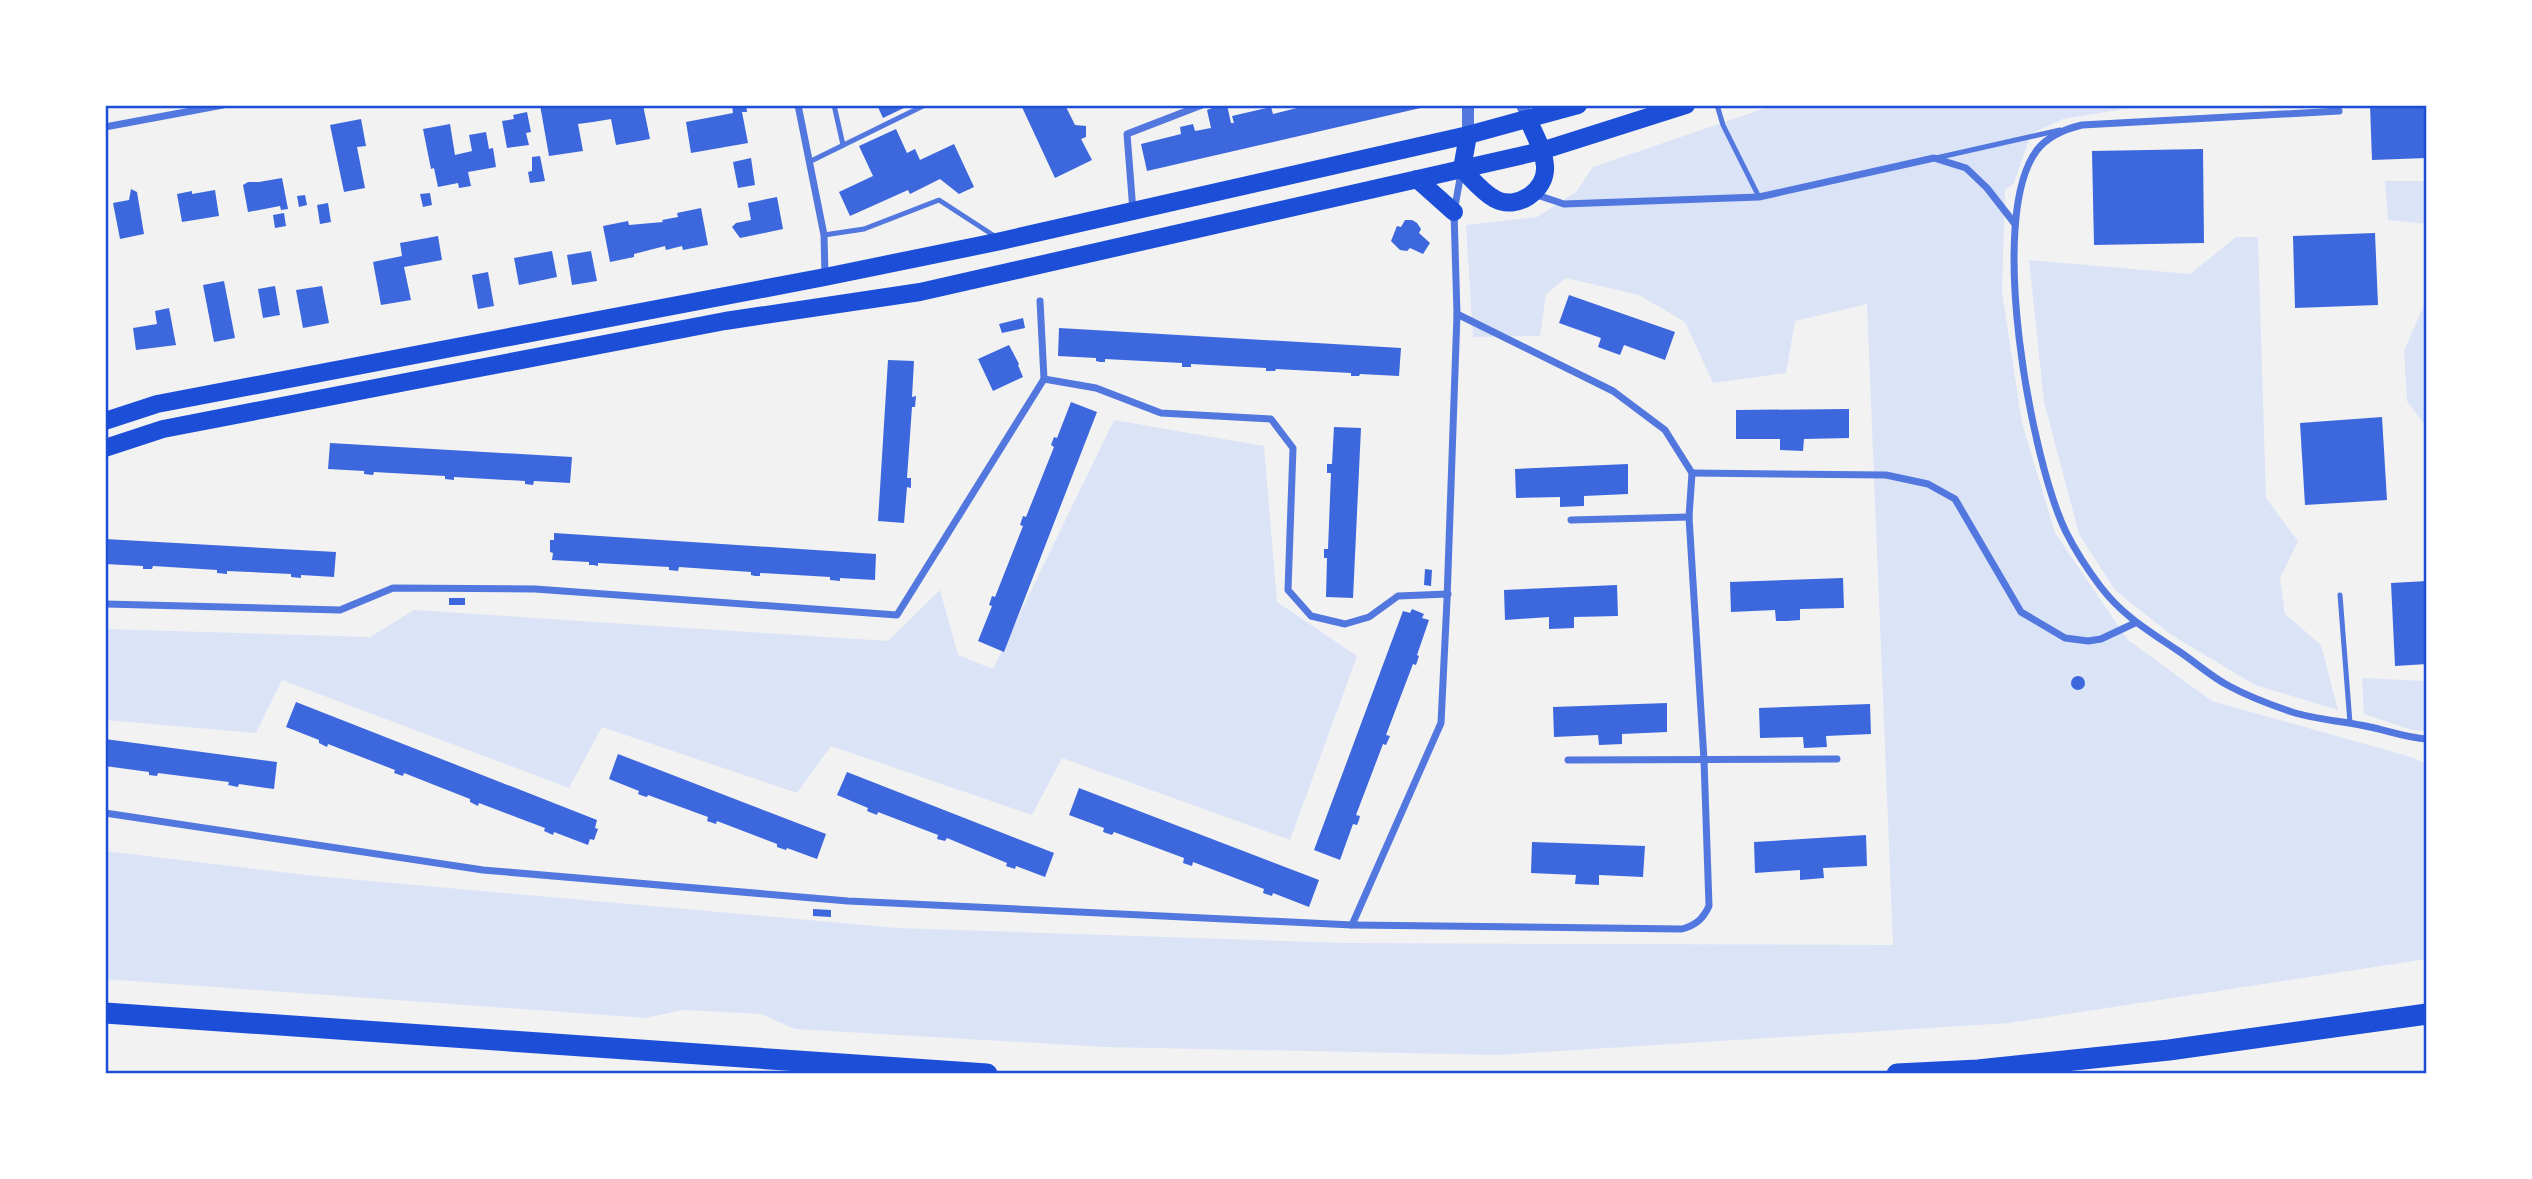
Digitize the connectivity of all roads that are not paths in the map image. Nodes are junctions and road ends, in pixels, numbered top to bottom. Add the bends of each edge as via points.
1 (223, 105) edge
2 (797, 105) edge
3 (834, 105) edge
4 (925, 105) edge
5 (1202, 105) edge
6 (1468, 105) edge
7 (1578, 105) edge
8 (1686, 105) edge
9 (1717, 105) edge
10 (2339, 111) dead end
11 (1525, 112) edge
12 (105, 127) edge
13 (2063, 129) junction
14 (1468, 135) junction
15 (843, 145) junction
16 (1541, 151) junction
17 (1934, 158) junction
18 (809, 162) junction
19 (1462, 169) junction
20 (1417, 179) junction
21 (1533, 193) junction
22 (1759, 197) junction
23 (1133, 212) junction
24 (1454, 212) junction
25 (2015, 224) junction
26 (824, 235) junction
27 (1001, 241) junction
28 (825, 277) junction
29 (1040, 301) dead end
30 (1457, 314) junction
31 (1044, 379) junction
32 (105, 422) edge
33 (105, 448) edge
34 (1692, 473) junction
35 (1689, 517) junction
36 (1571, 520) dead end
37 (1448, 594) junction
38 (2340, 595) dead end
39 (105, 604) edge
40 (2135, 623) junction
41 (2350, 723) junction
42 (2427, 739) edge
43 (1837, 759) dead end
44 (1568, 760) dead end
45 (1704, 760) junction
46 (105, 813) edge
47 (1352, 925) junction
48 (105, 1013) edge
49 (2427, 1014) edge
50 (987, 1074) edge
51 (1897, 1074) edge

1 - 12 street
2 - 18 street
3 - 15 lane
4 - 15 lane
5 - 23 street via 1127,134
6 - 14 street
7 - 11 main road
8 - 16 main road
9 - 22 lane
10 - 13 street
11 - 14 main road
11 - 16 main road
13 - 17 lane
13 - 25 street via 2038,149 2026,172
14 - 19 main road
14 - 23 main road
15 - 18 lane
16 - 19 main road
16 - 21 main road via 1544,175
17 - 22 street
17 - 25 street via 1966,168
18 - 26 street
19 - 20 main road
19 - 21 main road via 1497,200 1519,201
19 - 24 street
20 - 24 main road
20 - 33 main road via 920,292 725,321 359,391 163,429
21 - 22 street via 1564,204
23 - 27 main road
24 - 30 street
25 - 40 street via 2014,286 2020,346 2046,473 2066,531 2100,586
26 - 27 lane via 864,229 940,200
26 - 28 street
27 - 28 main road
28 - 32 main road via 157,404
29 - 31 street
30 - 34 street via 1613,391 1665,430
30 - 37 street
31 - 37 street via 1096,388 1160,413 1271,419 1293,448 1289,590 1311,616 1345,624 1369,617 1398,596
31 - 39 street via 897,615 534,589 393,588 340,610
34 - 35 street
34 - 40 street via 1886,475 1928,484 1955,499 2021,612 2065,638 2088,641
35 - 36 street
35 - 45 street
37 - 47 street via 1441,723
38 - 41 lane
40 - 41 street via 2228,685 2294,713
41 - 42 street
43 - 45 street
44 - 45 street
45 - 47 street via 1709,906 1693,926
46 - 47 street via 483,870 848,901
48 - 50 highway
49 - 51 highway via 2169,1050

